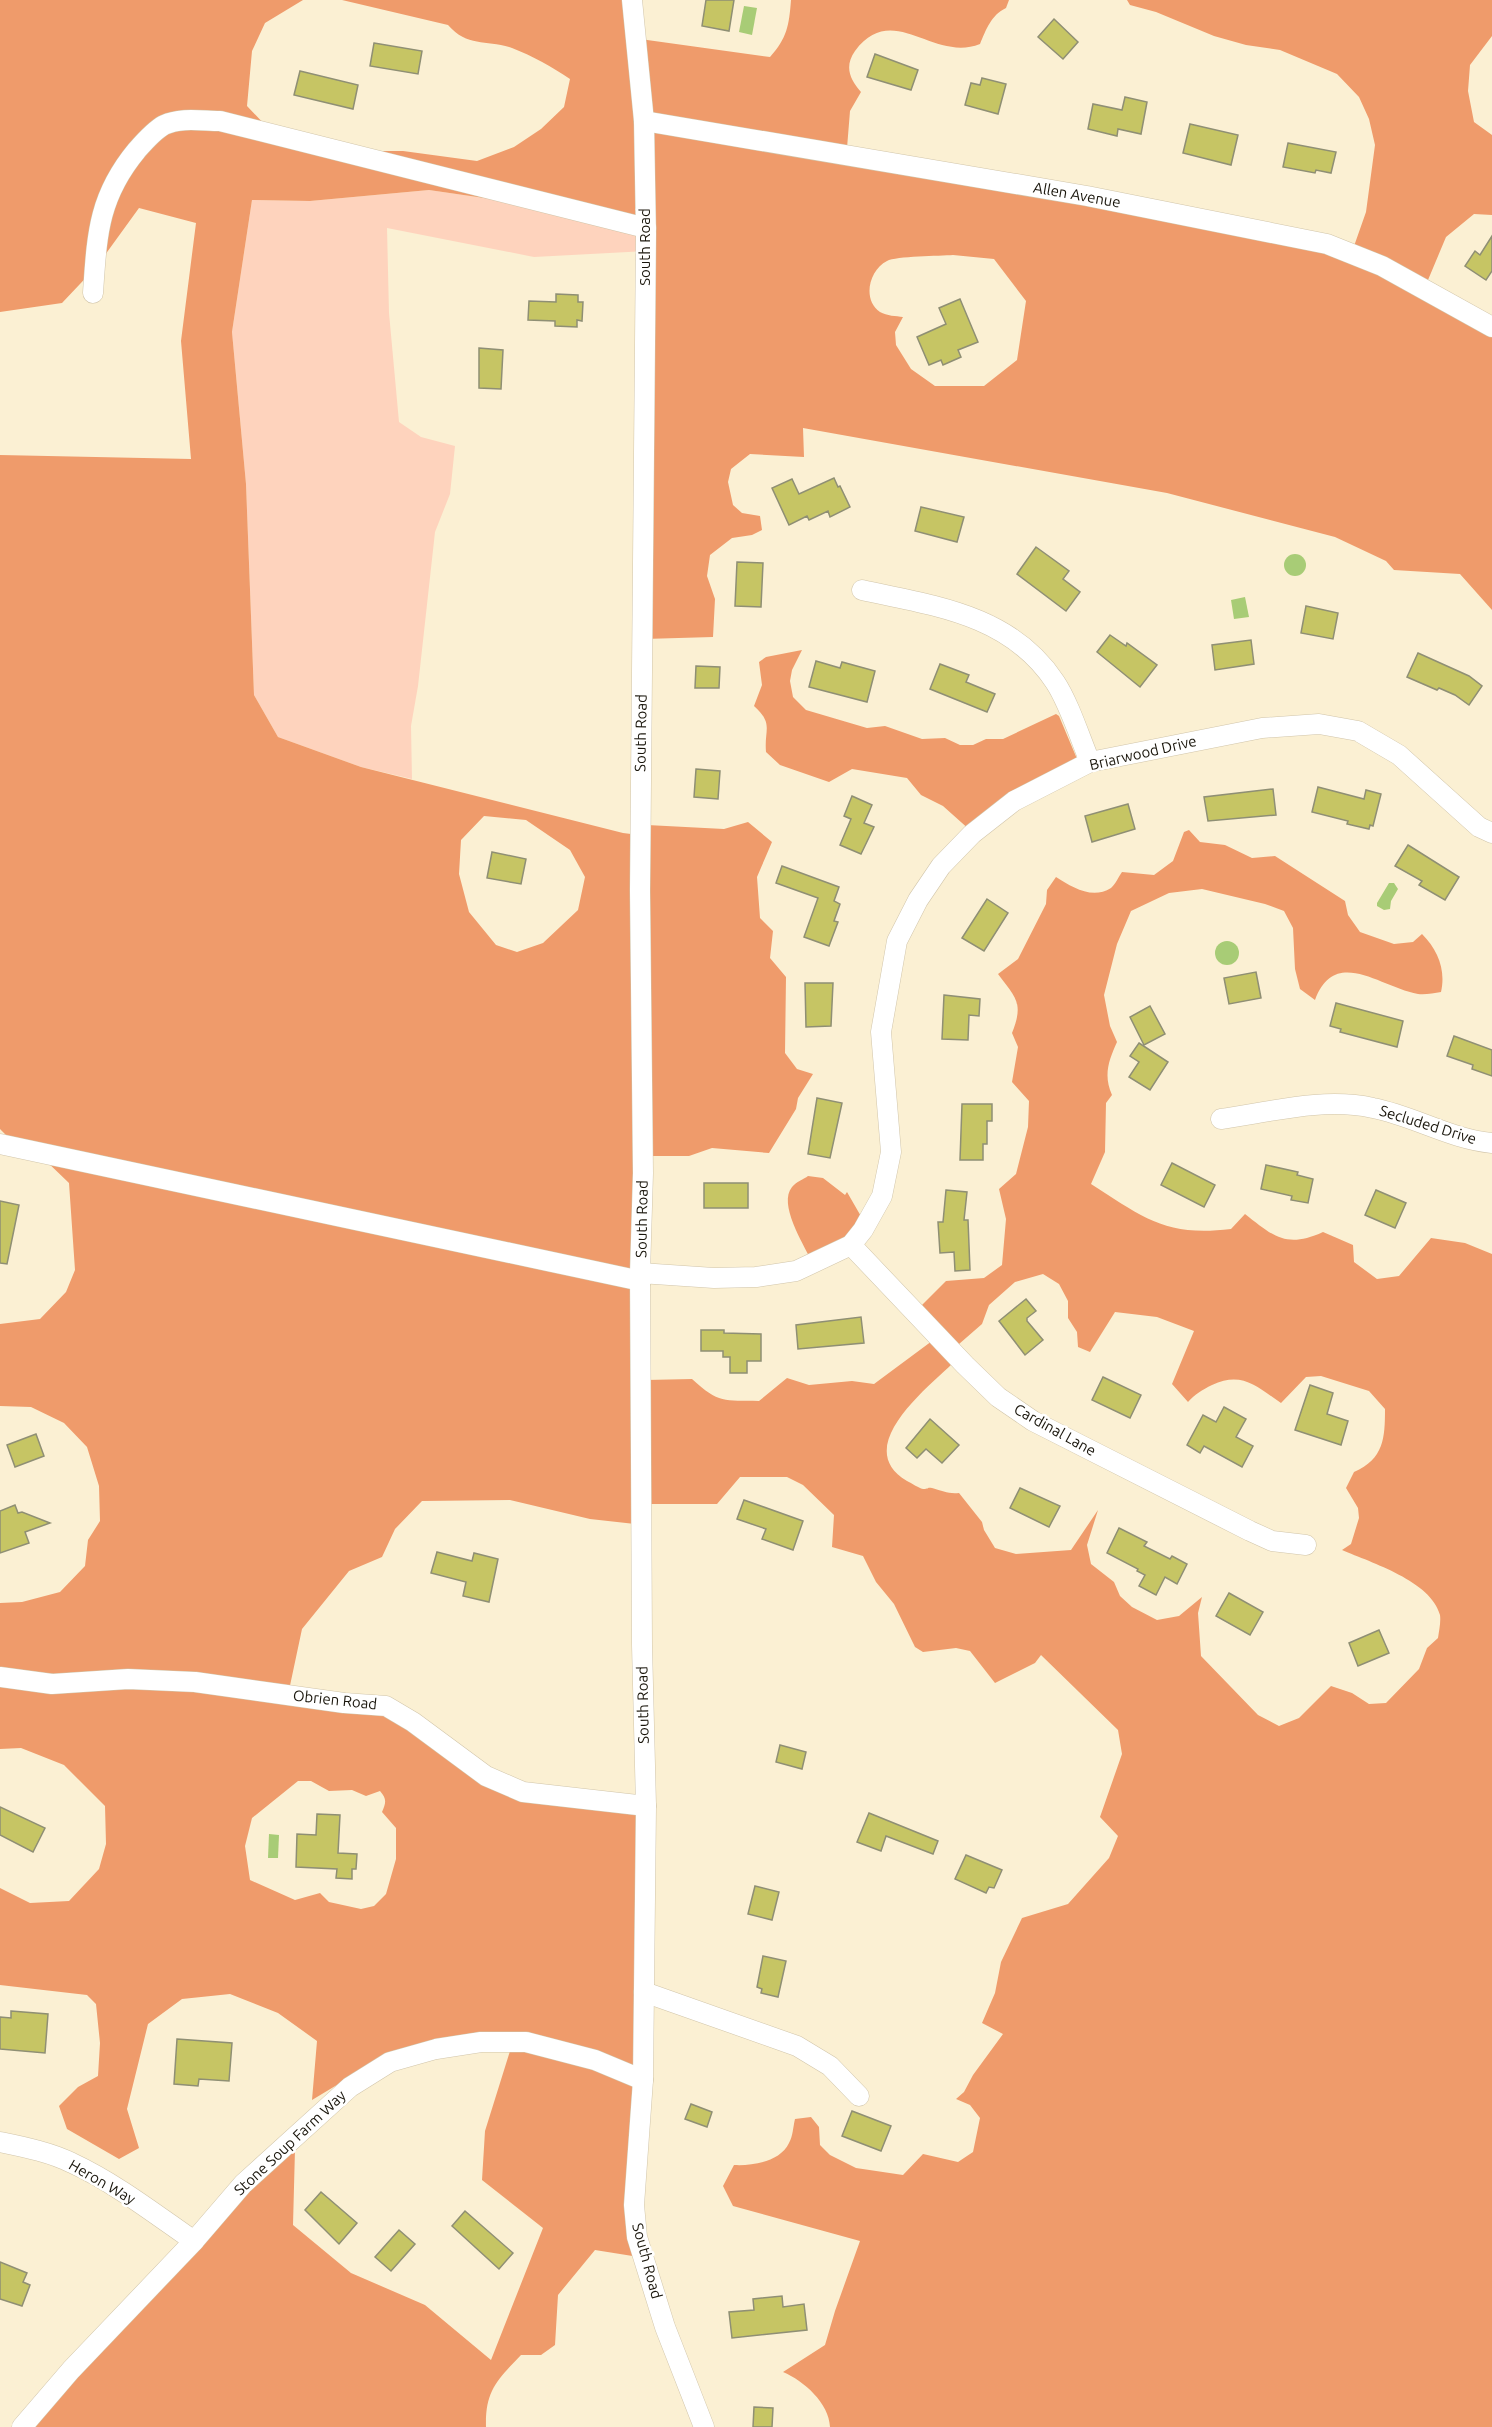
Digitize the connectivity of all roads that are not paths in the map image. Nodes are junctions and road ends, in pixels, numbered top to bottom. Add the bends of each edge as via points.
1 (632, 0) edge
2 (644, 121) junction
3 (646, 228) junction
4 (93, 293) dead end
5 (1492, 327) edge
6 (862, 590) dead end
7 (1090, 762) junction
8 (1492, 833) edge
9 (1221, 1119) dead end
10 (1492, 1143) edge
11 (0, 1144) edge
12 (851, 1245) junction
13 (640, 1277) junction
14 (1306, 1545) dead end
15 (0, 1677) edge
16 (646, 1806) junction
17 (644, 1992) junction
18 (643, 2080) junction
19 (859, 2096) dead end
20 (0, 2142) edge
21 (194, 2241) junction
22 (22, 2427) edge
23 (704, 2427) edge

1 - 2 street, South Road
2 - 3 street, South Road
2 - 5 street, Allen Avenue via 1087,196 1327,244 1382,266
3 - 4 street via 220,121 186,120 164,125 144,143 108,193 96,246
3 - 13 street, South Road
6 - 7 street via 979,620 1012,636 1035,655 1057,684
7 - 8 street, Briarwood Drive via 1262,728 1319,724 1358,731 1399,755 1479,827
7 - 12 street, Briarwood Drive via 1014,801 972,834 941,866 897,941 881,1032 891,1152 882,1196
9 - 10 street, Secluded Drive via 1332,1104 1373,1108 1469,1141
11 - 13 street
12 - 13 street via 796,1271 756,1277
12 - 14 street, Cardinal Lane via 998,1397 1033,1421 1250,1532 1272,1541
13 - 16 street, South Road
15 - 16 street, Obrien Road via 52,1684 128,1679 195,1682 386,1706 486,1776 523,1792
16 - 17 street, South Road
17 - 18 street, South Road
17 - 19 street via 797,2046 830,2066
18 - 21 street, Stone Soup Farm Way via 595,2060 526,2042 481,2042 390,2062 350,2087 243,2184
18 - 23 street, South Road via 634,2205 638,2237 664,2327
20 - 21 street, Heron Way via 72,2162
21 - 22 street, Stone Soup Farm Way

